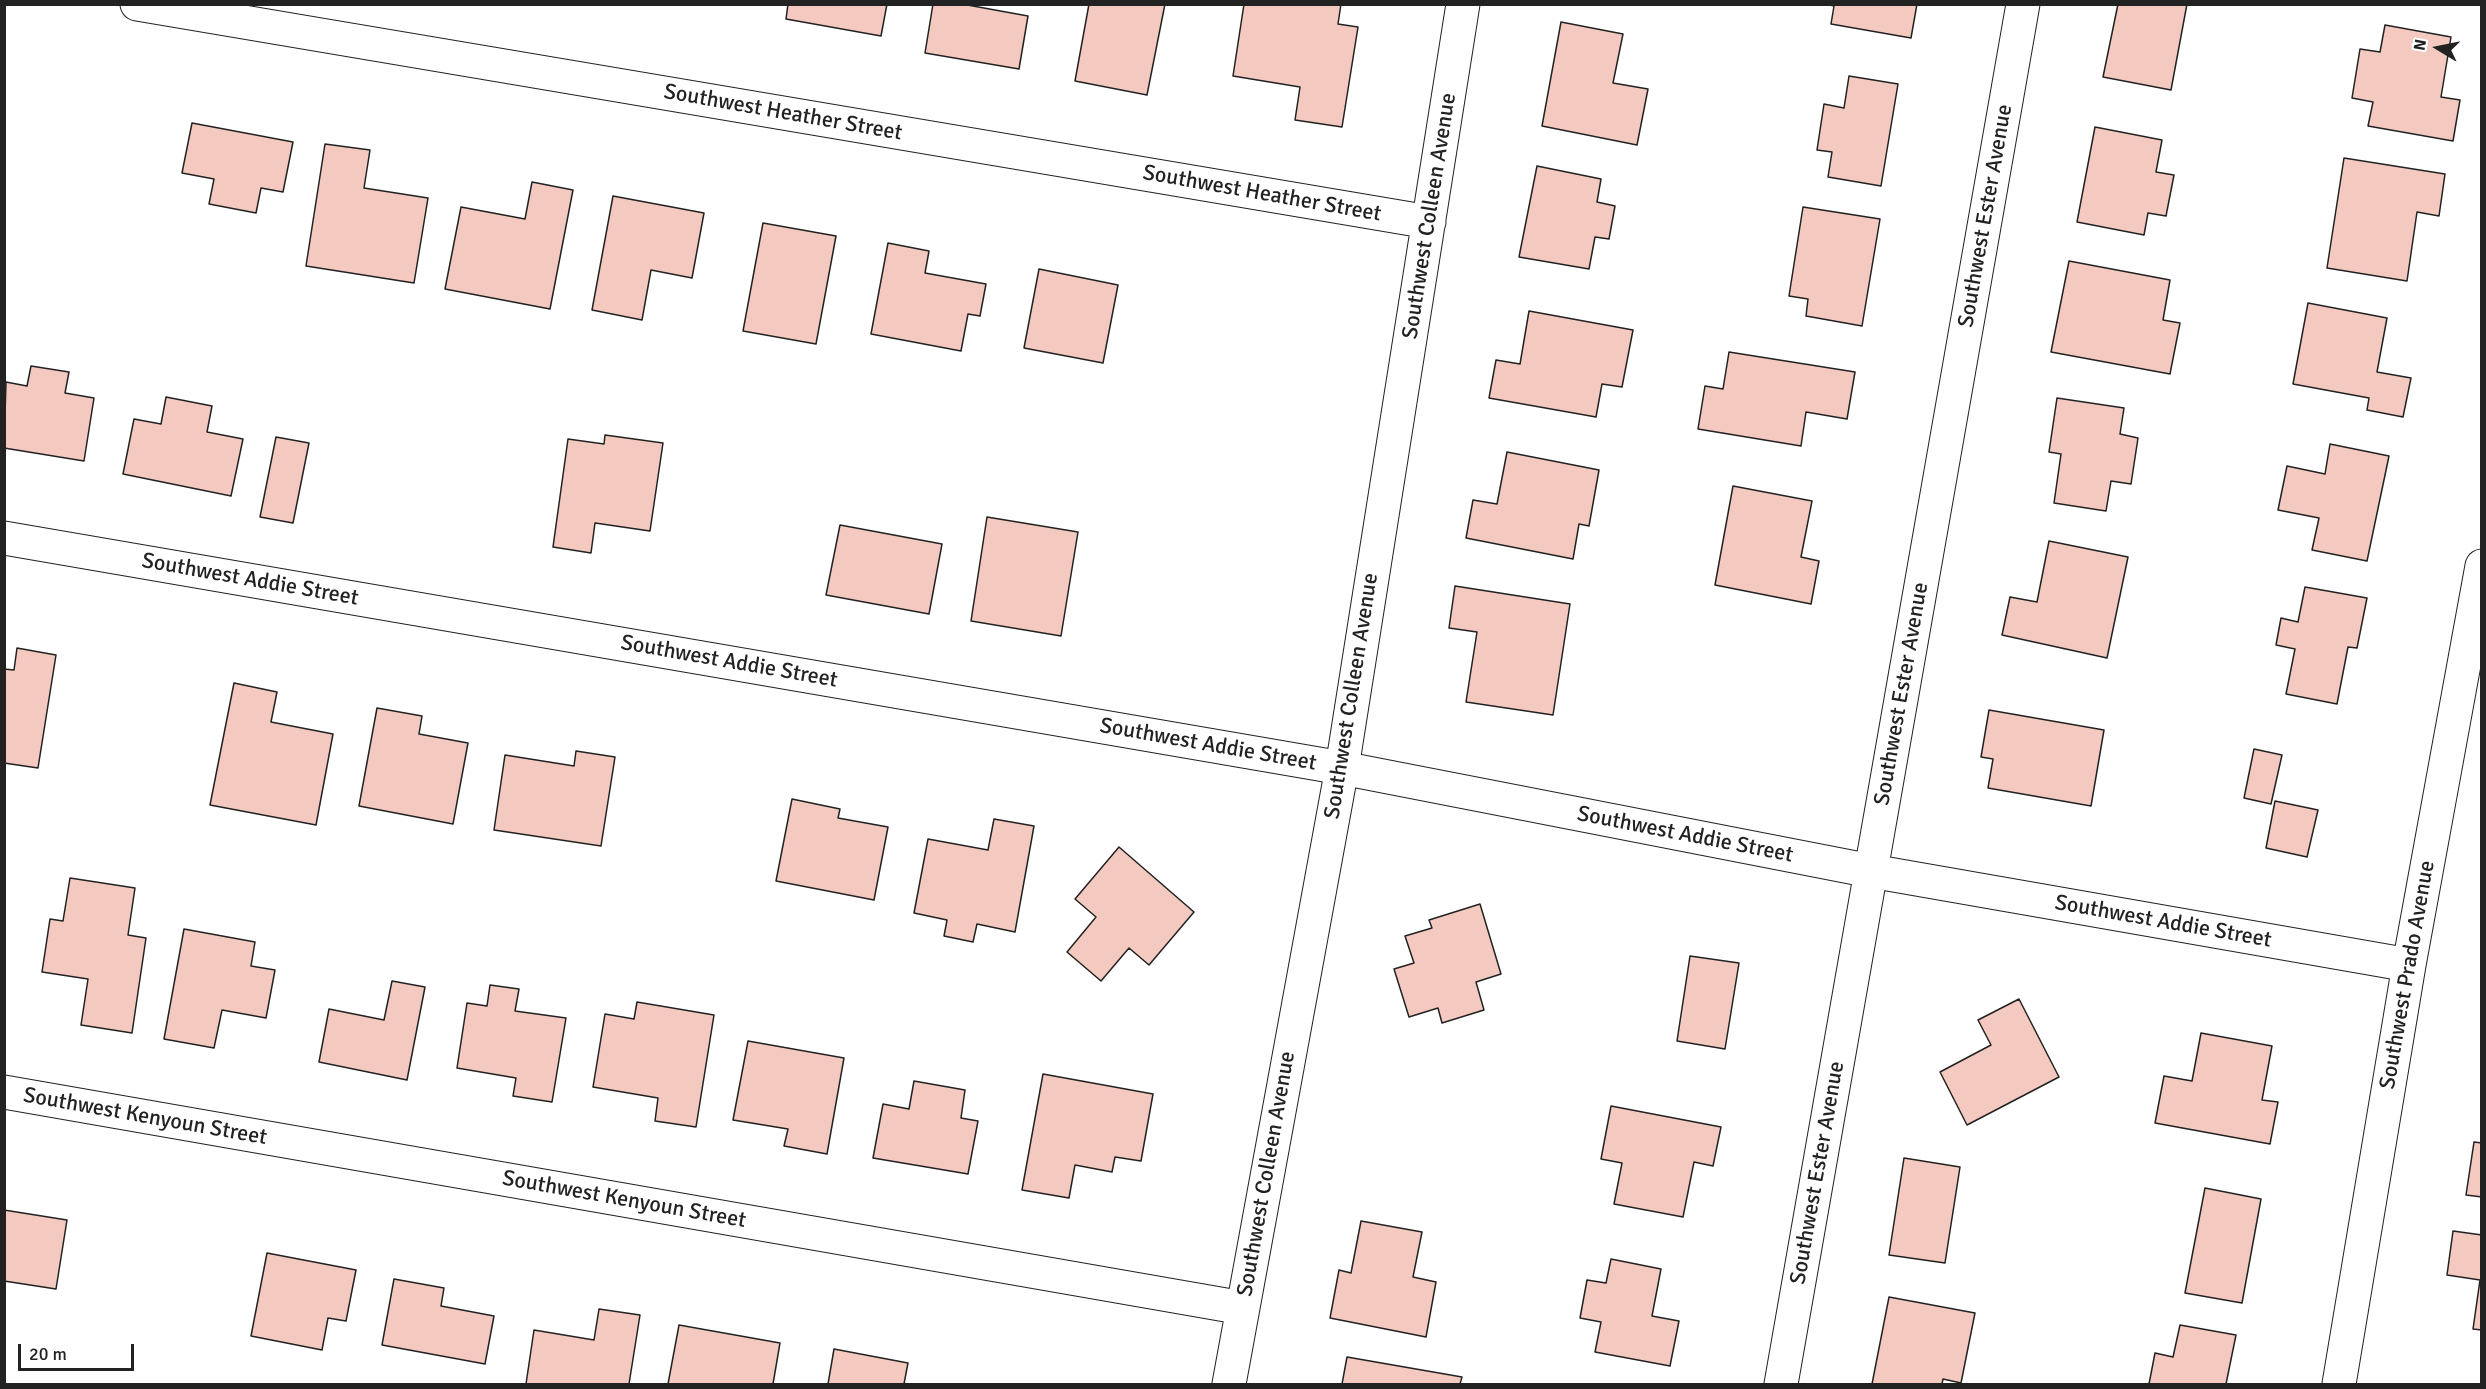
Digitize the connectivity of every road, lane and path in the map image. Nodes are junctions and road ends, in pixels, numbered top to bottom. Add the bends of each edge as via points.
1 (137, 4) edge
2 (1463, 4) edge
3 (2023, 4) edge
4 (1429, 222) junction
5 (4, 538) edge
6 (2481, 566) edge
7 (1342, 768) junction
8 (1871, 871) junction
9 (2409, 965) junction
10 (4, 1092) edge
11 (1243, 1308) junction
12 (1229, 1384) edge
13 (1781, 1384) edge
14 (2339, 1384) edge

1 - 4 street, Southwest Heather Street
2 - 4 street, Southwest Colleen Avenue
3 - 8 street, Southwest Ester Avenue
4 - 7 street, Southwest Colleen Avenue
5 - 7 street, Southwest Addie Street
6 - 9 street, Southwest Prado Avenue
7 - 8 street, Southwest Addie Street
7 - 11 street, Southwest Colleen Avenue
8 - 9 street, Southwest Addie Street
8 - 13 street, Southwest Ester Avenue
9 - 14 street, Southwest Prado Avenue
10 - 11 street, Southwest Kenyoun Street
11 - 12 street, Southwest Colleen Avenue

